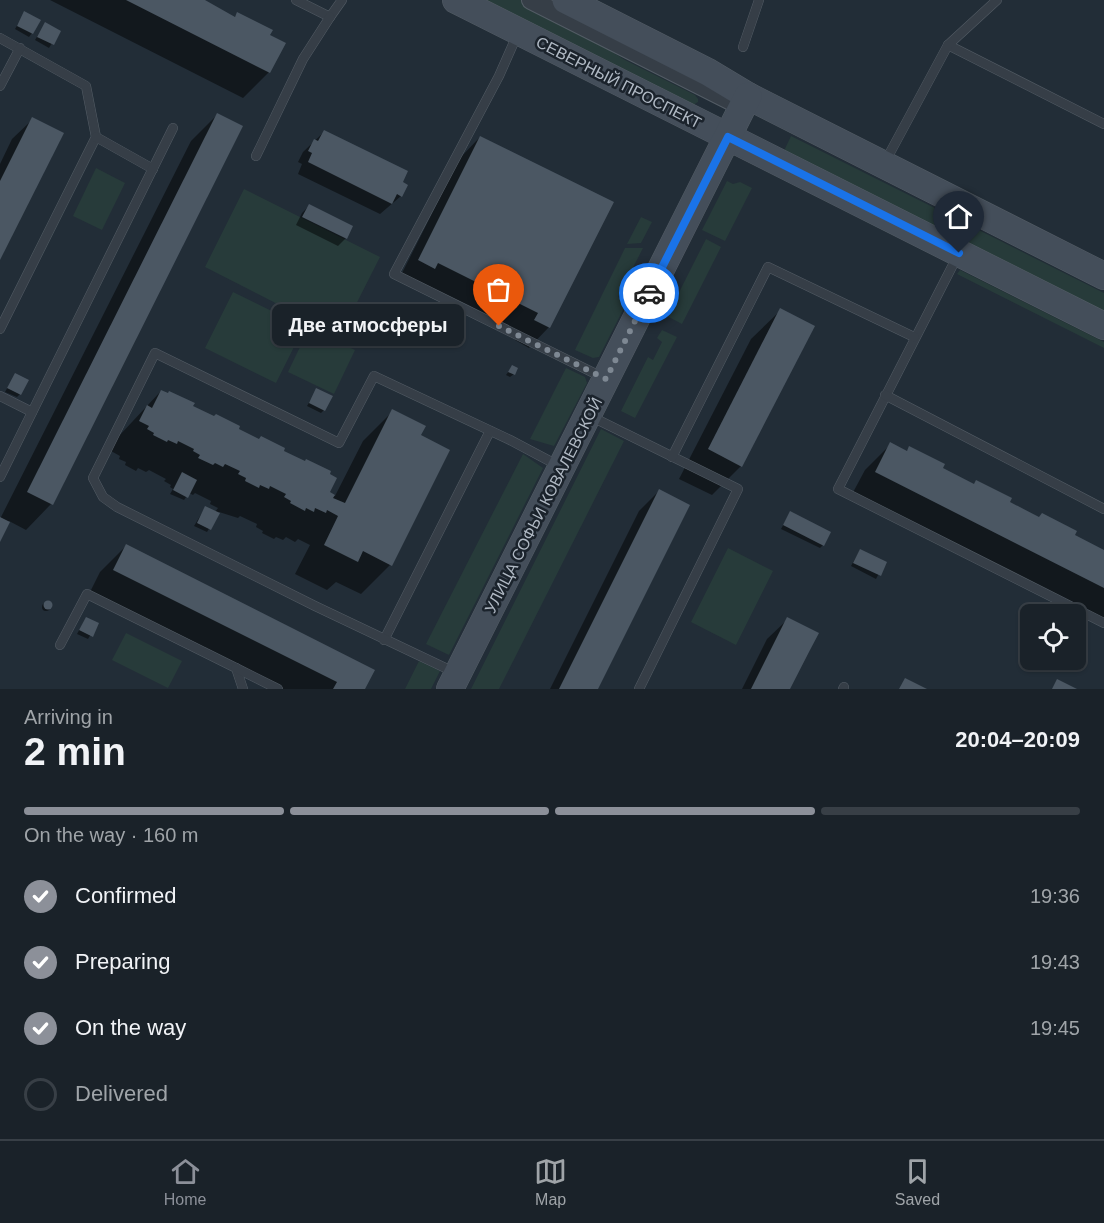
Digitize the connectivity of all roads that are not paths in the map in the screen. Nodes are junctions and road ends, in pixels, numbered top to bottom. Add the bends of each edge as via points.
1 (296, 0) edge
2 (342, 0) edge
3 (456, 0) edge
4 (531, 0) edge
5 (566, 0) edge
6 (759, 0) edge
7 (997, 0) edge
8 (330, 17) junction
9 (519, 32) junction
10 (0, 38) edge
11 (948, 45) junction
12 (743, 47) dead end
13 (20, 48) junction
14 (0, 86) edge
15 (746, 101) junction
16 (1104, 124) edge
17 (173, 128) dead end
18 (728, 137) junction
19 (96, 138) junction
20 (256, 156) dead end
21 (884, 164) junction
22 (153, 169) junction
23 (959, 253) junction
24 (1104, 276) edge
25 (1104, 326) edge
26 (0, 329) edge
27 (914, 337) junction
28 (606, 379) junction
29 (885, 395) junction
30 (0, 396) edge
31 (32, 412) junction
32 (588, 415) junction
33 (490, 431) junction
34 (672, 457) junction
35 (562, 467) junction
36 (0, 477) edge
37 (1104, 509) edge
38 (1104, 623) edge
39 (384, 640) junction
40 (60, 645) dead end
41 (236, 668) junction
42 (454, 681) edge
43 (243, 689) edge
44 (278, 689) edge
45 (639, 689) edge

1 - 8 lane
2 - 8 lane
3 - 9 main road, СЕВЕРНЫЙ ПРОСПЕКТ
4 - 15 street, СЕВЕРНЫЙ ПРОСПЕКТ
5 - 15 main road, СЕВЕРНЫЙ ПРОСПЕКТ via 708,72
6 - 12 lane
7 - 11 lane
8 - 20 lane via 303,59
9 - 18 main road, СЕВЕРНЫЙ ПРОСПЕКТ
9 - 28 lane via 394,274
10 - 13 lane
11 - 16 lane
11 - 21 lane
13 - 14 lane
13 - 19 lane via 86,86
15 - 18 main road, УЛИЦА СОФЬИ КОВАЛЕВСКОЙ
15 - 21 main road, СЕВЕРНЫЙ ПРОСПЕКТ
17 - 22 lane
18 - 23 main road, СЕВЕРНЫЙ ПРОСПЕКТ
18 - 28 main road, УЛИЦА СОФЬИ КОВАЛЕВСКОЙ
19 - 22 lane
19 - 26 lane
21 - 24 main road, СЕВЕРНЫЙ ПРОСПЕКТ
22 - 31 lane
23 - 25 main road, СЕВЕРНЫЙ ПРОСПЕКТ
23 - 27 lane
27 - 29 lane
27 - 34 lane via 768,267
28 - 32 main road, УЛИЦА СОФЬИ КОВАЛЕВСКОЙ
29 - 37 lane
29 - 38 lane via 838,489
30 - 31 lane
31 - 36 lane
32 - 34 lane
32 - 35 main road, УЛИЦА СОФЬИ КОВАЛЕВСКОЙ
33 - 35 lane
33 - 39 lane
33 - 39 lane via 374,376 339,443 155,352 93,478 103,497
34 - 45 lane via 738,489
35 - 42 main road, УЛИЦА СОФЬИ КОВАЛЕВСКОЙ
39 - 42 lane
40 - 41 lane via 87,594
41 - 43 lane
41 - 44 lane

